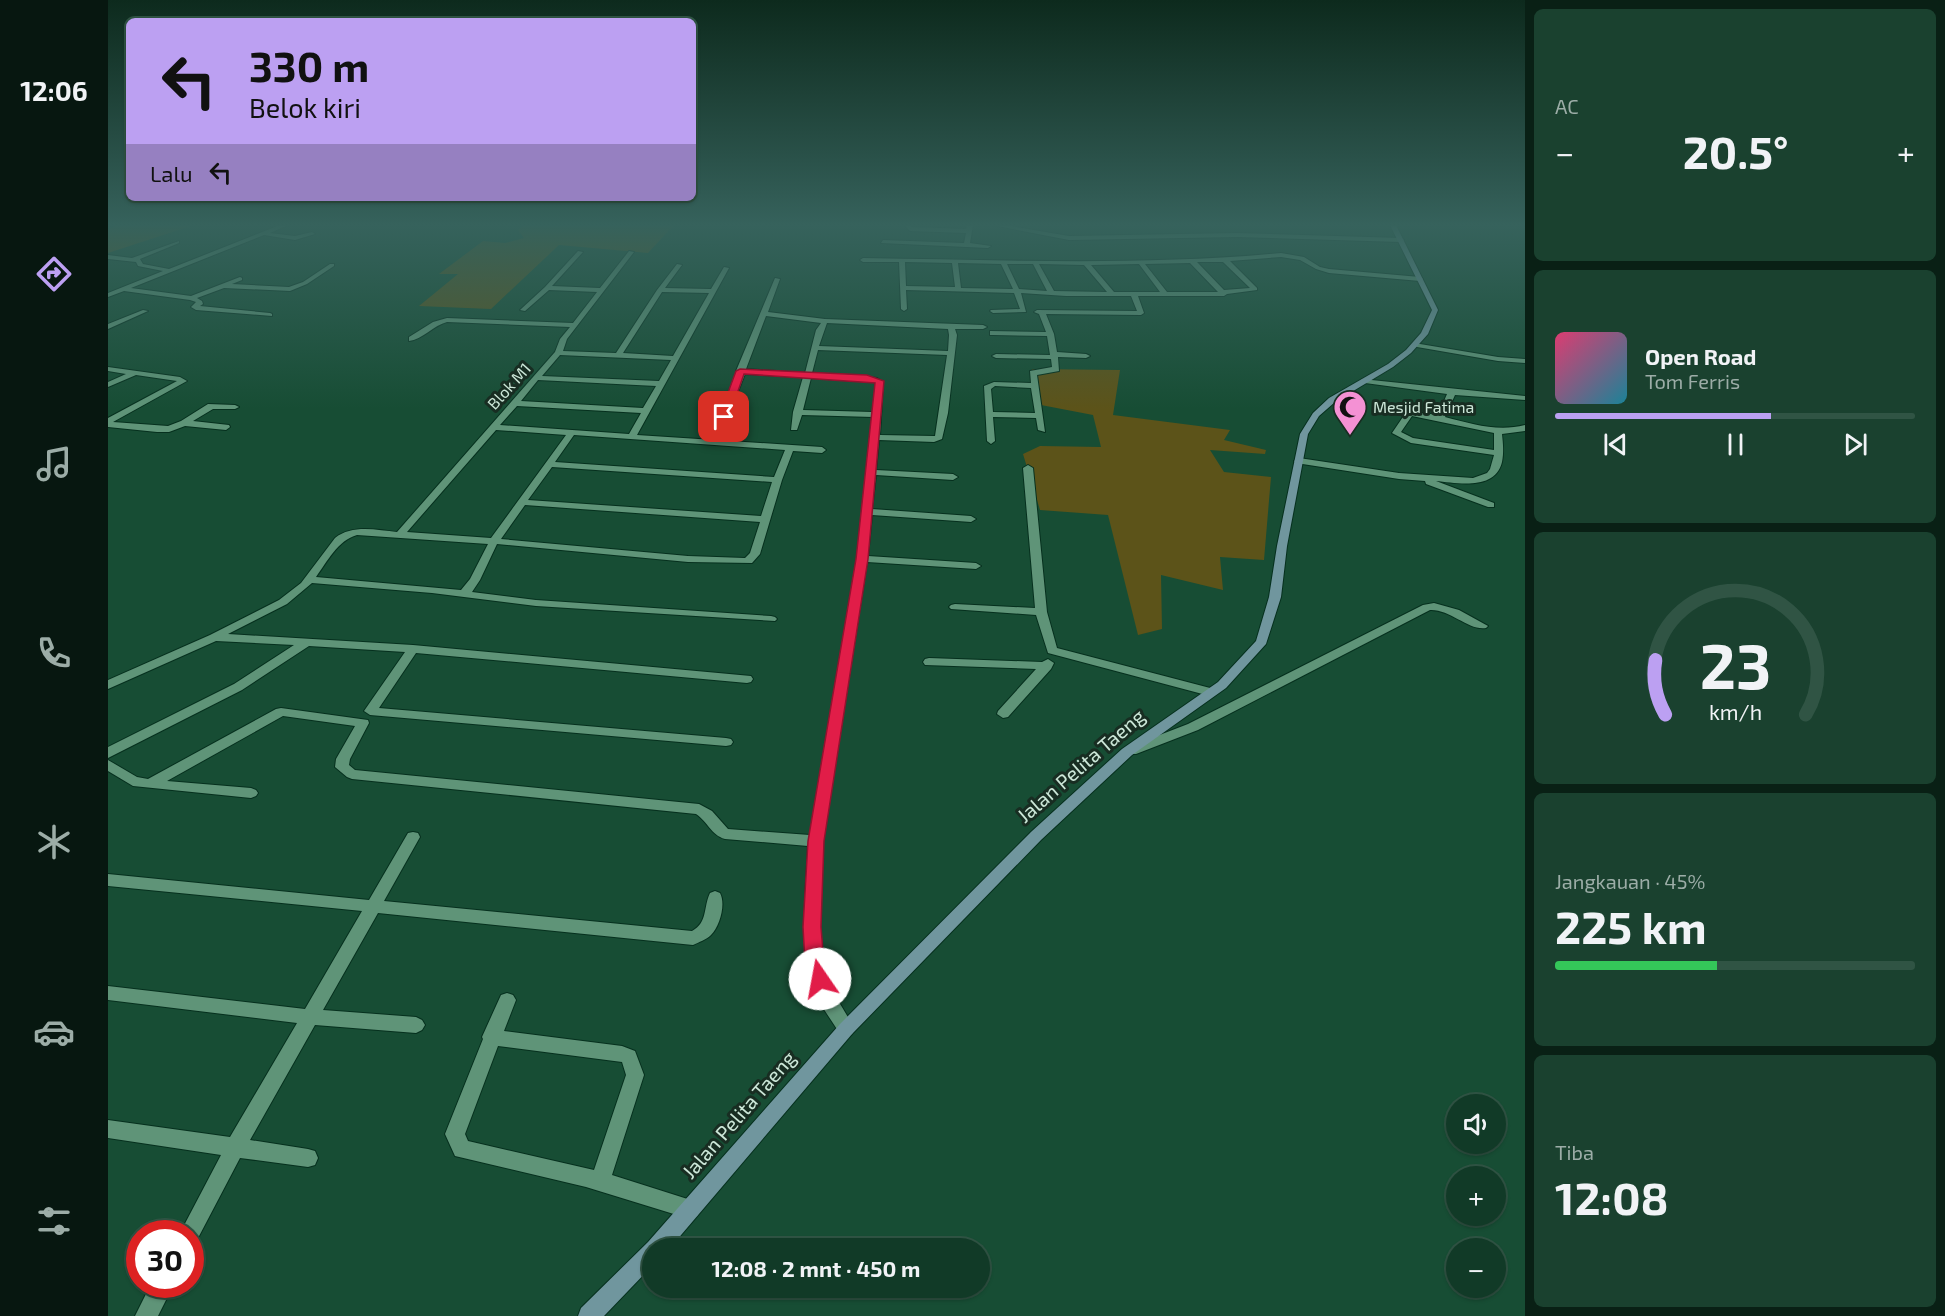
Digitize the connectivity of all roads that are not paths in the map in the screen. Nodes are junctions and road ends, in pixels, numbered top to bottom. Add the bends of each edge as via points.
1 (129, 286) edge
2 (224, 286) edge
3 (234, 286) edge
4 (296, 286) edge
5 (605, 286) edge
6 (663, 286) edge
7 (716, 286) edge
8 (774, 286) edge
9 (1015, 286) edge
10 (1048, 286) edge
11 (1106, 286) edge
12 (1159, 286) edge
13 (1217, 286) edge
14 (1252, 286) edge
15 (1424, 286) edge
16 (547, 288) joint
17 (902, 288) joint
18 (123, 289) junction
19 (958, 289) joint
20 (602, 290) junction
21 (660, 290) junction
22 (713, 291) junction
23 (1017, 291) junction
24 (1222, 291) junction
25 (1051, 292) junction
26 (1112, 294) junction
27 (1134, 294) junction
28 (1165, 294) junction
29 (108, 295) edge
30 (192, 298) junction
31 (904, 309) dead end
32 (523, 310) dead end
33 (145, 311) dead end
34 (993, 311) dead end
35 (1024, 311) junction
36 (1042, 312) junction
37 (765, 314) junction
38 (270, 315) dead end
39 (825, 321) junction
40 (574, 325) junction
41 (108, 327) edge
42 (951, 327) junction
43 (983, 327) dead end
44 (993, 333) dead end
45 (1050, 334) junction
46 (412, 339) dead end
47 (1418, 345) junction
48 (815, 348) junction
49 (558, 353) junction
50 (951, 353) junction
51 (618, 356) junction
52 (996, 356) dead end
53 (1055, 356) junction
54 (1086, 356) dead end
55 (677, 358) junction
56 (1525, 361) edge
57 (108, 369) edge
58 (740, 371) junction
59 (135, 373) junction
60 (807, 375) junction
61 (538, 378) junction
62 (1365, 381) junction
63 (662, 384) junction
64 (108, 385) edge
65 (1035, 386) junction
66 (1452, 392) junction
67 (1525, 398) edge
68 (515, 403) junction
69 (235, 407) dead end
70 (646, 411) junction
71 (797, 412) junction
72 (989, 414) junction
73 (877, 415) junction
74 (1040, 416) junction
75 (724, 417) dead end
76 (1442, 418) junction
77 (108, 422) edge
78 (183, 423) junction
79 (226, 427) dead end
80 (492, 428) junction
81 (794, 428) dead end
82 (1525, 428) edge
83 (1042, 430) dead end
84 (1498, 431) junction
85 (572, 432) junction
86 (632, 436) junction
87 (875, 437) junction
88 (992, 441) dead end
89 (790, 448) junction
90 (822, 450) dead end
91 (1498, 453) junction
92 (1299, 461) junction
93 (548, 464) junction
94 (1028, 468) dead end
95 (871, 472) junction
96 (953, 477) dead end
97 (1417, 477) junction
98 (777, 480) junction
99 (521, 502) junction
100 (1491, 505) dead end
101 (866, 512) junction
102 (766, 519) junction
103 (971, 519) dead end
104 (400, 534) junction
105 (494, 541) junction
106 (862, 559) junction
107 (976, 566) dead end
108 (309, 579) junction
109 (464, 594) junction
110 (955, 607) dead end
111 (1041, 612) junction
112 (771, 620) dead end
113 (1482, 627) dead end
114 (214, 637) junction
115 (307, 642) junction
116 (413, 649) junction
117 (1052, 650) junction
118 (929, 662) dead end
119 (1047, 666) junction
120 (747, 679) dead end
121 (108, 685) edge
122 (1210, 692) junction
123 (1003, 714) dead end
124 (726, 742) dead end
125 (1127, 752) junction
126 (108, 753) edge
127 (108, 765) edge
128 (150, 784) junction
129 (251, 793) dead end
130 (412, 837) dead end
131 (816, 841) junction
132 (108, 880) edge
133 (715, 897) dead end
134 (374, 906) junction
135 (108, 993) edge
136 (507, 1000) dead end
137 (311, 1017) junction
138 (416, 1025) dead end
139 (846, 1029) junction
140 (492, 1037) junction
141 (108, 1130) edge
142 (235, 1148) junction
143 (308, 1158) dead end
144 (600, 1182) junction
145 (690, 1209) junction
146 (197, 1220) edge
147 (665, 1238) edge
148 (642, 1261) edge
149 (156, 1298) edge
150 (146, 1316) edge
151 (589, 1316) edge

1 - 18 street
2 - 30 street
3 - 4 street
5 - 20 street, Blok M1
6 - 21 street
7 - 22 street
8 - 37 street
9 - 23 street
10 - 25 street
11 - 26 street
12 - 28 street
13 - 24 street
14 - 24 street via 1255,289
15 - 47 street, Jalan Pelita Taeng via 1435,310
16 - 20 street
16 - 32 street
17 - 19 street
17 - 31 street
18 - 29 street
18 - 30 street
19 - 23 street
20 - 40 street, Blok M1
21 - 22 street
21 - 51 street
22 - 55 street
23 - 25 street
23 - 35 street
24 - 28 street via 1224,294 1219,295
25 - 26 street
26 - 27 street
27 - 28 street
27 - 36 street via 1141,313
30 - 38 street via 200,301 196,308
33 - 41 street
34 - 35 street
35 - 36 street
36 - 45 street
37 - 39 street
37 - 58 street
39 - 42 street
39 - 48 street
40 - 46 street via 447,320 435,323
40 - 49 street, Blok M1
42 - 43 street
42 - 50 street
44 - 45 street
45 - 53 street
47 - 56 street
47 - 62 street, Jalan Pelita Taeng
48 - 50 street
48 - 60 street
49 - 51 street
49 - 61 street, Blok M1
50 - 87 street via 939,436
51 - 55 street
52 - 53 street
53 - 54 street
53 - 65 street via 1055,369 1033,372
55 - 63 street
57 - 59 street
58 - 60 street
58 - 75 street
59 - 64 street
59 - 77 street via 183,381
60 - 71 street
60 - 73 street via 877,380
61 - 63 street
61 - 68 street, Blok M1
62 - 66 street
62 - 92 street, Jalan Pelita Taeng via 1322,407 1310,421
63 - 70 street
65 - 72 street via 990,385
65 - 74 street
66 - 67 street
66 - 76 street
68 - 70 street
68 - 80 street, Blok M1
69 - 78 street via 211,406
70 - 86 street
71 - 73 street
71 - 81 street
72 - 74 street
72 - 88 street
73 - 87 street
74 - 83 street
76 - 84 street
76 - 91 street via 1408,413 1396,433 1406,439
77 - 78 street via 161,429
78 - 79 street
80 - 85 street
80 - 104 street, Blok M1
82 - 84 street
84 - 91 street
85 - 86 street
85 - 93 street
86 - 89 street
87 - 95 street
89 - 90 street
89 - 98 street
91 - 97 street via 1495,472 1483,479
92 - 97 street
92 - 122 street, Jalan Pelita Taeng via 1275,597 1262,642 1222,685
93 - 98 street
93 - 99 street
94 - 111 street
95 - 96 street
95 - 101 street
97 - 100 street
98 - 102 street
99 - 102 street
99 - 105 street
101 - 103 street
101 - 106 street
102 - 105 street via 755,554 740,562
104 - 105 street
104 - 108 street via 345,535
105 - 109 street
106 - 107 street
106 - 131 street
108 - 109 street
108 - 114 street via 283,602
109 - 112 street
110 - 111 street
111 - 117 street
113 - 125 street via 1444,609 1426,607 1193,727
114 - 115 street
114 - 121 street
115 - 116 street
115 - 126 street via 238,687
116 - 120 street
116 - 124 street via 370,711
117 - 119 street
117 - 122 street
118 - 119 street
119 - 123 street
122 - 125 street, Jalan Pelita Taeng
125 - 139 street, Jalan Pelita Taeng via 1036,836
127 - 128 street via 133,781
128 - 129 street
128 - 131 street via 281,712 363,723 343,759 342,767 352,774 699,809 711,816 725,834
130 - 134 street
131 - 139 street via 812,927 815,963 825,994
132 - 134 street
133 - 134 street via 708,930 693,938
134 - 137 street
135 - 137 street
136 - 140 street
137 - 138 street
137 - 142 street
139 - 145 street, Jalan Pelita Taeng
140 - 144 street via 455,1134 462,1149
140 - 144 street via 629,1057 635,1075
141 - 142 street
142 - 143 street
142 - 146 street
144 - 145 street
145 - 147 street, Jalan Pelita Taeng
148 - 151 street
149 - 150 street

